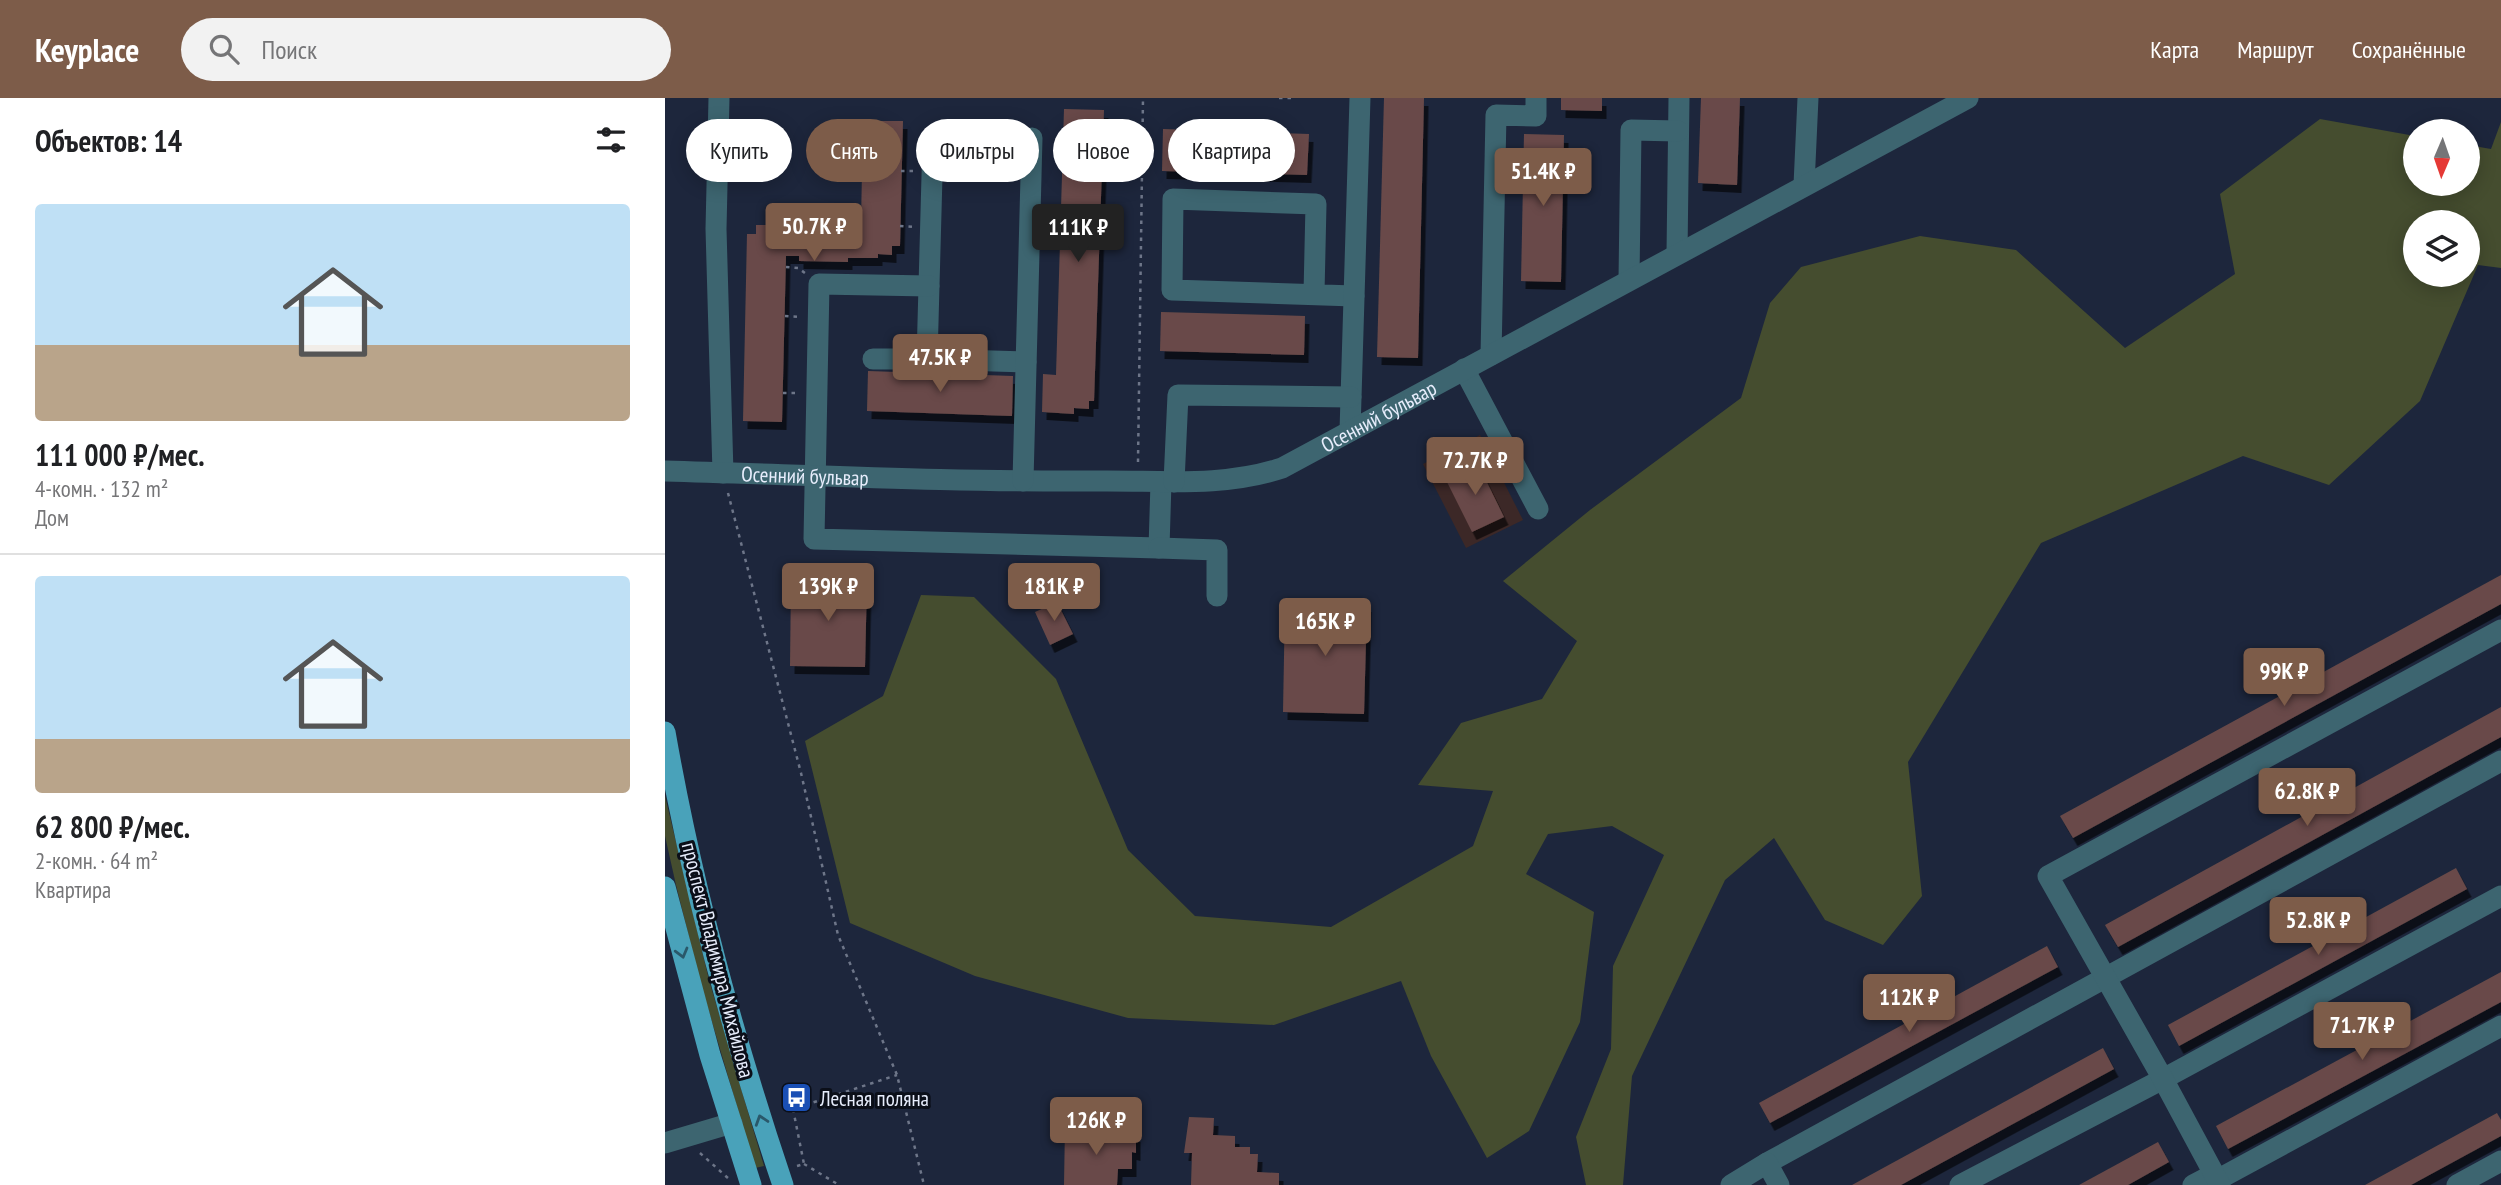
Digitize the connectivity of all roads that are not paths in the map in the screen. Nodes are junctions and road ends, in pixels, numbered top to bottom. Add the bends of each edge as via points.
1 (719, 98) edge
2 (1360, 98) edge
3 (1536, 98) edge
4 (1679, 98) edge
5 (1808, 98) edge
6 (1968, 98) edge
7 (1678, 131) junction
8 (932, 182) edge
9 (1031, 182) edge
10 (1804, 185) junction
11 (1677, 254) junction
12 (1629, 280) junction
13 (929, 286) junction
14 (1314, 294) junction
15 (1354, 296) junction
16 (1490, 355) junction
17 (873, 359) dead end
18 (927, 359) junction
19 (1026, 362) junction
20 (1464, 369) junction
21 (1351, 397) junction
22 (1350, 432) junction
23 (665, 471) edge
24 (723, 473) junction
25 (815, 476) junction
26 (1023, 481) junction
27 (1168, 482) junction
28 (1538, 509) dead end
29 (1159, 548) junction
30 (1217, 596) dead end
31 (2501, 630) edge
32 (665, 732) edge
33 (2501, 761) edge
34 (668, 767) edge
35 (665, 887) edge
36 (2501, 896) edge
37 (2106, 978) junction
38 (2501, 1026) edge
39 (2163, 1079) junction
40 (732, 1123) junction
41 (665, 1143) edge
42 (2501, 1161) edge
43 (1767, 1163) junction
44 (780, 1178) edge
45 (2217, 1180) edge
46 (750, 1183) edge
47 (1731, 1185) edge
48 (1779, 1185) edge
49 (1960, 1185) edge
50 (2193, 1185) edge
51 (2457, 1185) edge

1 - 24 street, Осенний бульвар via 716,229
2 - 15 street
3 - 16 street via 1536,116 1496,115
4 - 7 street
5 - 10 street
6 - 10 street, Осенний бульвар
7 - 11 street
7 - 12 street via 1631,130
8 - 13 street
9 - 19 street
10 - 11 street, Осенний бульвар
11 - 12 street, Осенний бульвар
12 - 16 street, Осенний бульвар
13 - 18 street
13 - 25 street via 819,284
14 - 14 street via 1172,290 1173,199 1316,204
14 - 15 street
15 - 21 street
16 - 20 street, Осенний бульвар
17 - 18 street
18 - 19 street
19 - 26 street
20 - 22 street, Осенний бульвар
20 - 28 street
21 - 22 street
21 - 27 street via 1178,395
22 - 27 street, Осенний бульвар via 1259,476
23 - 24 street, Осенний бульвар
24 - 25 street, Осенний бульвар
25 - 26 street, Осенний бульвар
25 - 29 street via 814,539
26 - 27 street, Осенний бульвар
27 - 29 street
29 - 30 street via 1217,550
31 - 37 street via 2049,876
32 - 34 main road, проспект Владимира Михайлова
33 - 37 street
44 -> 34 main road, проспект Владимира Михайлова via 728,1009
35 -> 40 main road, проспект Владимира Михайлова
36 - 39 street
37 - 39 street
37 - 43 street
38 - 45 street
39 - 45 street
39 - 49 street
40 - 41 street
40 - 46 main road, проспект Владимира Михайлова
42 - 51 street
43 - 47 street
43 - 48 street
45 - 50 street

